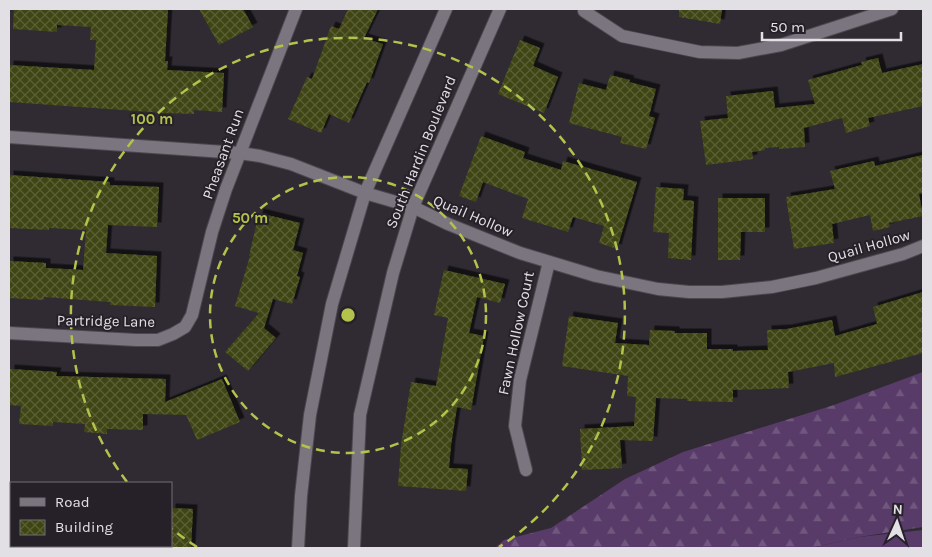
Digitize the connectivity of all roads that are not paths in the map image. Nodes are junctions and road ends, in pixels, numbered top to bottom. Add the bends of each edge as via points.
1 (296, 9) edge
2 (446, 9) edge
3 (500, 9) edge
4 (892, 9) edge
5 (584, 11) dead end
6 (9, 137) edge
7 (239, 153) junction
8 (365, 193) junction
9 (413, 207) junction
10 (923, 246) edge
11 (549, 262) junction
12 (192, 315) joint
13 (9, 334) edge
14 (526, 470) dead end
15 (298, 548) edge
16 (354, 548) edge

1 - 7 street, Pheasant Run
2 - 8 street
3 - 9 street, South Hardin Boulevard
4 - 5 street via 781,45 738,53 700,52 622,36
6 - 7 street, Quail Hollow
7 - 8 street, Quail Hollow via 291,164
7 - 12 street, Pheasant Run via 212,232
8 - 9 street, Quail Hollow
8 - 15 street via 332,304 310,415
9 - 11 street, Quail Hollow via 511,250
9 - 16 street, South Hardin Boulevard via 393,273 360,415
10 - 11 street, Quail Hollow via 816,278 722,292 658,289
11 - 14 street, Fawn Hollow Court via 520,380 515,426
12 - 13 street, Partridge Lane via 185,327 158,340

